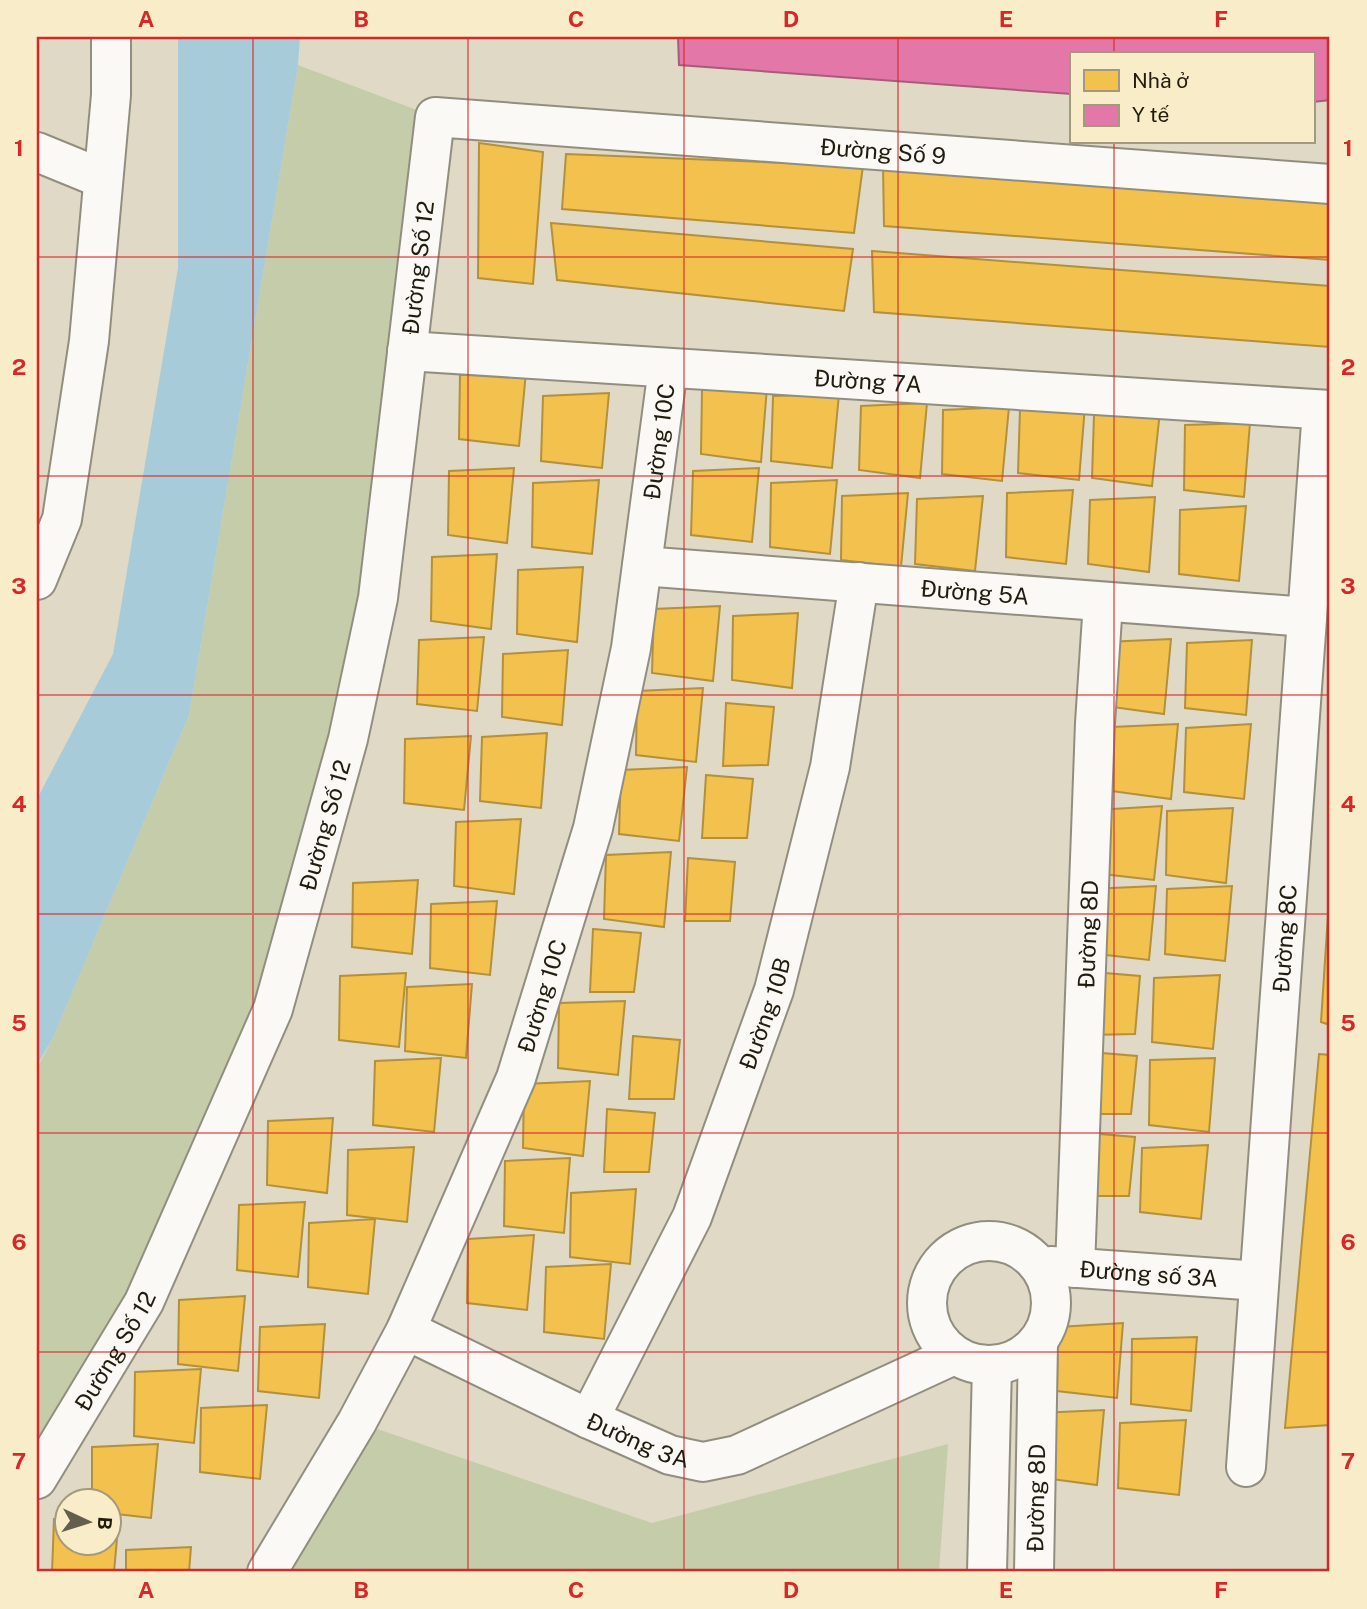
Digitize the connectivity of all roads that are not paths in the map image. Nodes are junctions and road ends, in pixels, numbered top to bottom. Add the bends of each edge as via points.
1 (111, 37) edge
2 (435, 117) joint
3 (37, 152) edge
4 (103, 179) junction
5 (1330, 184) edge
6 (407, 351) junction
7 (668, 368) junction
8 (1326, 410) edge
9 (49, 513) edge
10 (642, 566) junction
11 (37, 580) edge
12 (859, 582) junction
13 (1102, 601) junction
14 (1307, 617) junction
15 (1057, 1266) junction
16 (1259, 1281) junction
17 (406, 1330) junction
18 (1038, 1342) junction
19 (954, 1355) junction
20 (992, 1366) junction
21 (589, 1419) junction
22 (1246, 1467) dead end
23 (37, 1479) edge
24 (267, 1572) edge
25 (987, 1572) edge
26 (1034, 1572) edge

1 - 4 street
2 - 5 street, Đường Số 9
2 - 6 street, Đường Số 12
3 - 4 street
4 - 9 street via 89,341
6 - 7 street, Đường 7A
6 - 23 street, Đường Số 12 via 376,611 348,739 273,1009 144,1302
7 - 8 street, Đường 7A
7 - 10 street, Đường 10C
8 - 14 street, Đường 8C
9 - 11 street
10 - 12 street, Đường 5A
10 - 17 street, Đường 10C via 631,648 589,842 516,1078
12 - 13 street, Đường 5A
12 - 21 street, Đường 10B via 830,767 774,990 692,1217
13 - 14 street, Đường 5A
13 - 15 street, Đường 8D
14 - 16 street, Đường 8C
15 - 16 street, Đường số 3A
15 - 18 street via 1048,1284 1048,1323
15 - 19 street via 1003,1241 981,1240 960,1247 943,1260 926,1299 929,1321 939,1341
16 - 22 street, Đường 8C
17 - 21 street, Đường 3A
17 - 24 street, Đường 10C
18 - 20 street via 1025,1354
18 - 26 street, Đường 8D
19 - 20 street via 972,1364
19 - 21 street, Đường 3A via 737,1455 703,1462 670,1455
20 - 25 street, Đường 8D

